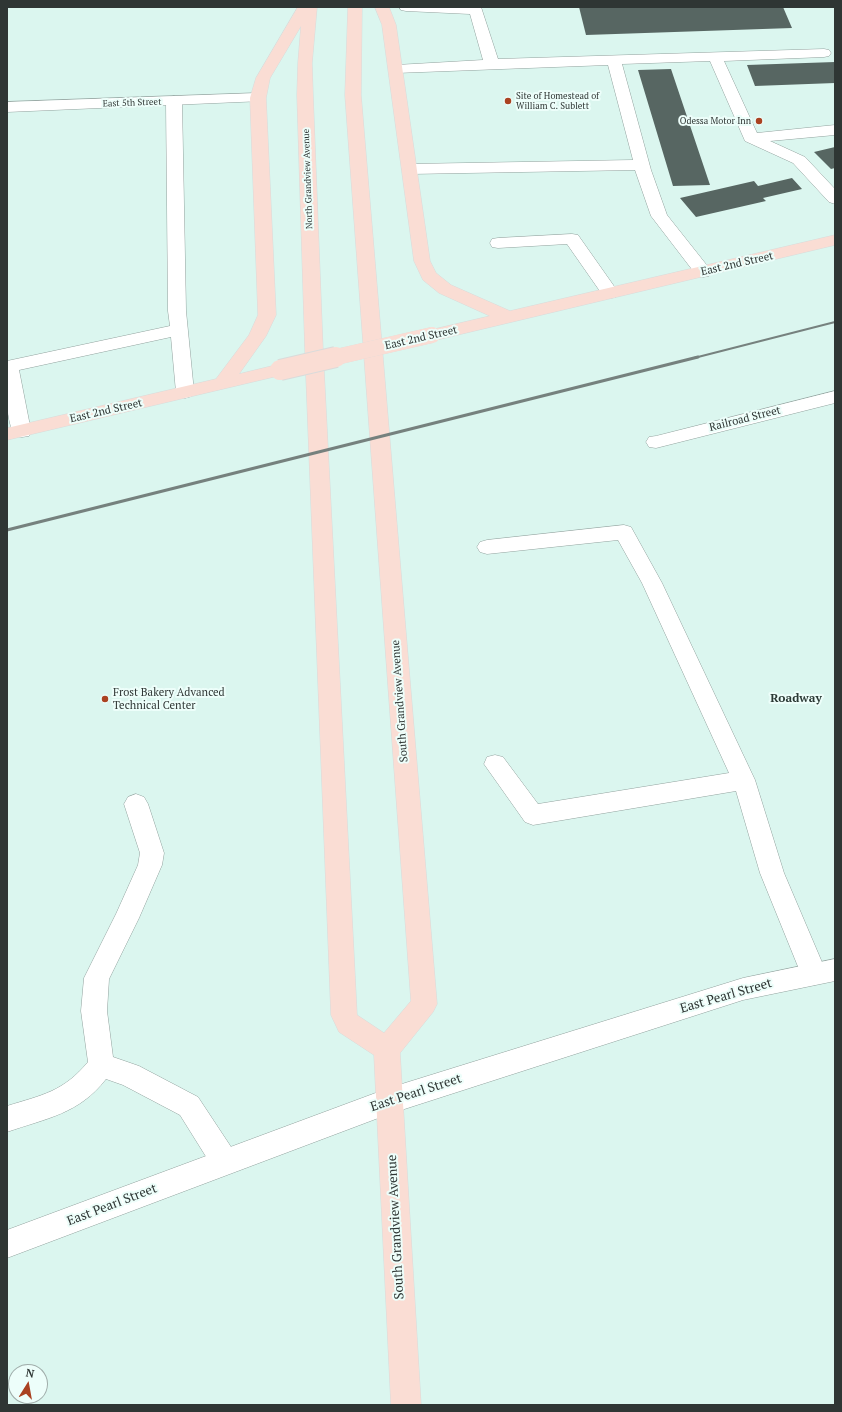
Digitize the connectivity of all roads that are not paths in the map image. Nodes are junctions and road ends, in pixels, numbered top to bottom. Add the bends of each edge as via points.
1 (305, 7) edge
2 (310, 7) edge
3 (355, 7) edge
4 (382, 7) edge
5 (406, 7) edge
6 (824, 52) dead end
7 (715, 56) junction
8 (614, 60) junction
9 (492, 64) junction
10 (396, 69) junction
11 (258, 98) junction
12 (174, 101) junction
13 (7, 107) edge
14 (835, 130) edge
15 (751, 138) junction
16 (642, 165) junction
17 (410, 169) junction
18 (835, 199) edge
19 (835, 240) edge
20 (498, 243) dead end
21 (703, 272) junction
22 (610, 293) junction
23 (508, 317) junction
24 (179, 330) junction
25 (223, 383) junction
26 (185, 392) junction
27 (835, 397) edge
28 (14, 432) edge
29 (656, 442) dead end
30 (487, 547) dead end
31 (495, 764) dead end
32 (744, 780) junction
33 (136, 804) dead end
34 (825, 972) edge
35 (387, 1049) junction
36 (101, 1065) junction
37 (388, 1101) junction
38 (7, 1119) edge
39 (225, 1162) junction
40 (7, 1244) edge
41 (406, 1405) edge

1 - 11 main road via 263,78
2 - 35 main road, North Grandview Avenue via 305,96 344,1014 348,1024
3 - 35 main road, South Grandview Avenue via 353,95 424,1004
4 - 10 main road via 390,25
5 - 9 street via 476,10
6 - 7 street
7 - 8 street
7 - 15 street
8 - 9 street
8 - 16 street
9 - 10 street
10 - 17 main road
11 - 12 street, East 5th Street
11 - 25 main road via 267,315 257,336
12 - 13 street, East 5th Street
12 - 24 street
14 - 15 street
15 - 18 street via 799,160
16 - 17 street
16 - 21 street via 659,216
17 - 23 main road via 422,261 429,276 445,289
19 - 21 main road, East 2nd Street
20 - 22 street via 572,239
21 - 22 main road, East 2nd Street
22 - 23 main road, East 2nd Street
23 - 25 main road, East 2nd Street, bridge
24 - 26 street
24 - 28 street via 9,366
25 - 26 main road, East 2nd Street
26 - 28 main road, East 2nd Street
27 - 29 street, Railroad Street
30 - 32 street via 624,532 652,583
31 - 32 street via 533,815
32 - 34 street via 772,872
33 - 36 street via 152,853 150,865 127,918 97,978 94,1011
34 - 37 street, East Pearl Street via 743,989
35 - 37 main road, South Grandview Avenue
36 - 38 street via 86,1084 64,1100
36 - 39 street via 130,1075 189,1106
37 - 39 street, East Pearl Street
37 - 41 main road, South Grandview Avenue
39 - 40 street, East Pearl Street

